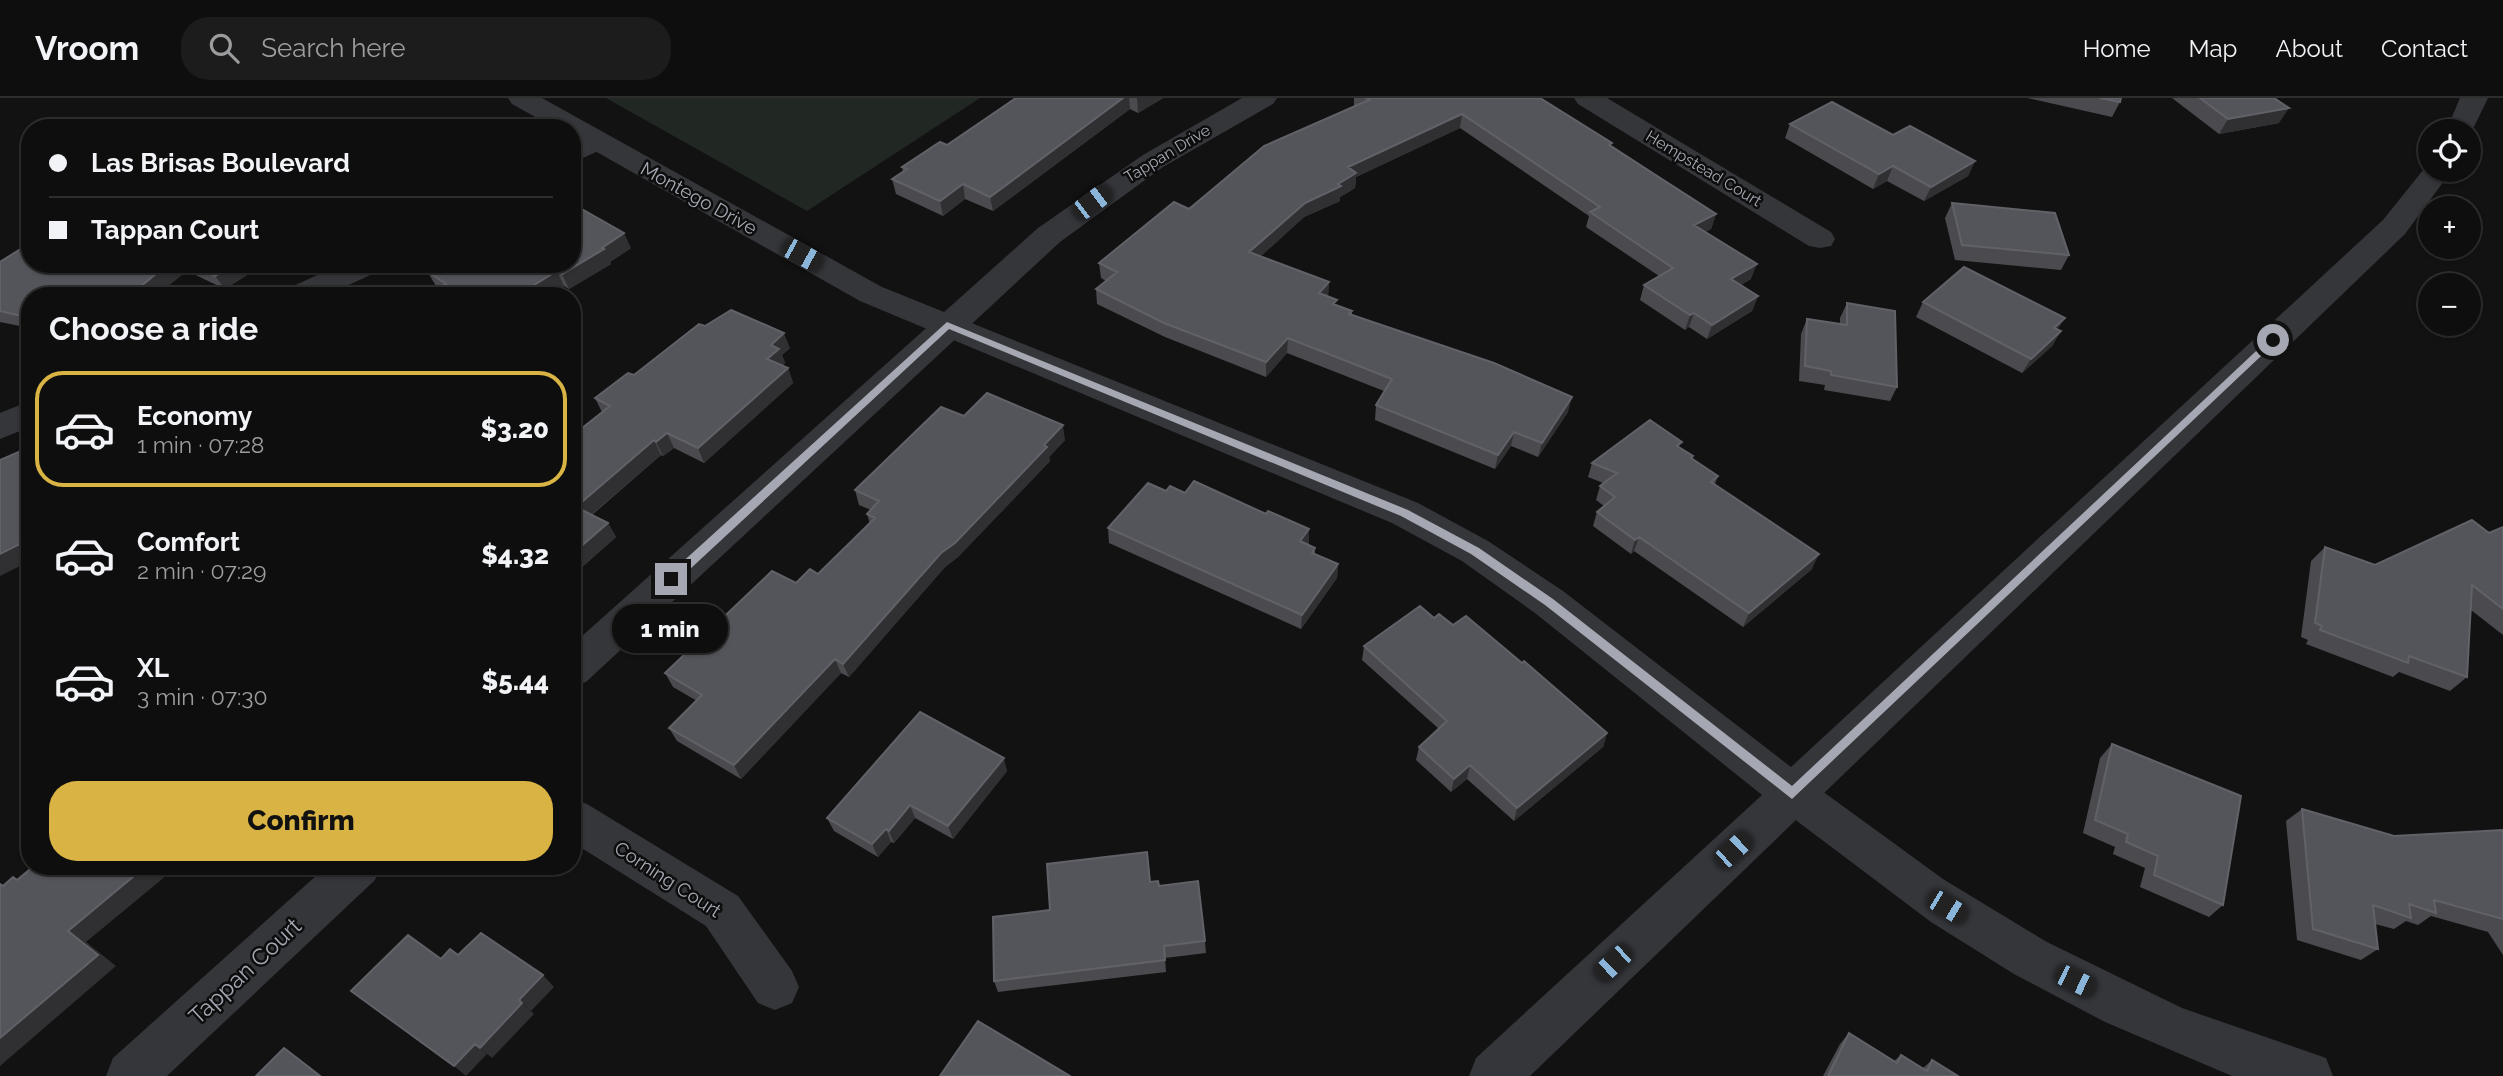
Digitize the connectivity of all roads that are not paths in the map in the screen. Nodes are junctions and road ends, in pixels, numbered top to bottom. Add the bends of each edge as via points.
1 (522, 98) edge
2 (1263, 98) edge
3 (1588, 98) edge
4 (2474, 98) edge
5 (549, 119) edge
6 (2465, 119) edge
7 (584, 147) edge
8 (2429, 182) edge
9 (1820, 239) dead end
10 (349, 273) edge
11 (318, 287) edge
12 (947, 325) junction
13 (21, 418) edge
14 (0, 426) edge
15 (581, 662) edge
16 (1792, 793) junction
17 (581, 824) edge
18 (349, 875) edge
19 (775, 987) dead end
20 (131, 1076) edge
21 (1494, 1076) edge
22 (2308, 1076) edge

1 - 5 street, Montego Drive
2 - 12 street, Tappan Drive via 1186,139 1113,186 1049,235
3 - 9 street, Hempstead Court
4 - 6 street
7 - 12 street, Montego Drive via 871,293
8 - 16 street via 2394,227
10 - 11 street
12 - 15 street
12 - 16 street, Montego Drive via 1405,513 1475,551 1549,602
13 - 14 street
16 - 21 street
16 - 22 street, Montego Drive via 1947,907 2051,970 2172,1028
17 - 19 street, Corning Court via 722,911
18 - 20 street, Tappan Court

